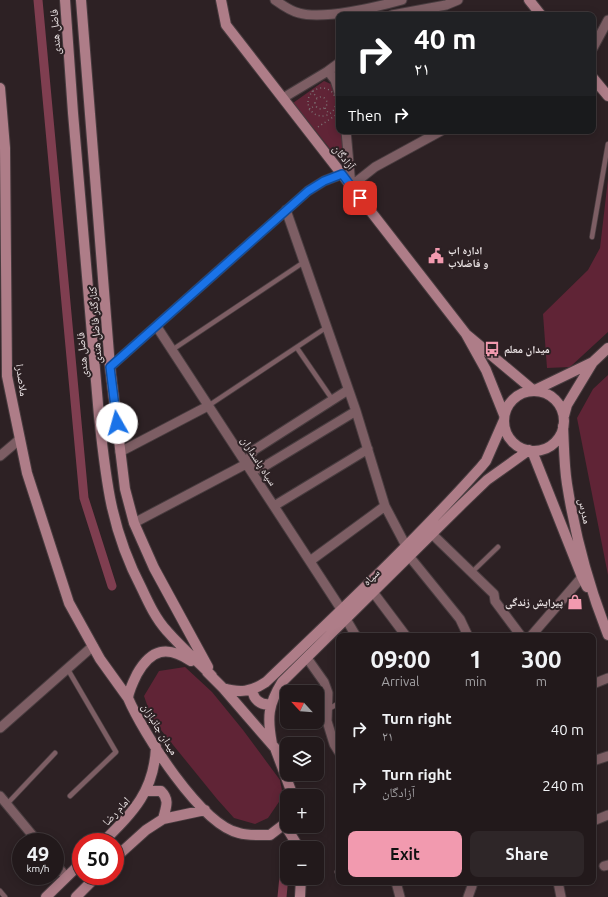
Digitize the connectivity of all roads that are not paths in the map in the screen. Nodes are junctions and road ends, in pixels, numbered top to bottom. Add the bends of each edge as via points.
1 (65, 0) edge
2 (81, 0) edge
3 (213, 0) edge
4 (275, 0) edge
5 (458, 0) edge
6 (529, 0) edge
7 (396, 1) edge
8 (364, 4) edge
9 (221, 5) edge
10 (408, 12) edge
11 (537, 12) edge
12 (608, 20) edge
13 (596, 42) edge
14 (336, 65) edge
15 (328, 71) junction
16 (596, 82) edge
17 (0, 88) edge
18 (336, 94) edge
19 (608, 96) edge
20 (283, 98) junction
21 (1, 103) edge
22 (342, 134) edge
23 (436, 134) edge
24 (608, 144) edge
25 (3, 149) edge
26 (342, 174) junction
27 (351, 186) junction
28 (286, 210) junction
29 (592, 237) dead end
30 (304, 262) junction
31 (3, 284) edge
32 (157, 327) junction
33 (327, 327) junction
34 (466, 334) junction
35 (296, 348) junction
36 (608, 348) edge
37 (172, 350) junction
38 (593, 362) junction
39 (110, 367) junction
40 (348, 390) junction
41 (534, 390) junction
42 (332, 399) junction
43 (208, 406) junction
44 (356, 411) junction
45 (504, 417) junction
46 (564, 421) junction
47 (20, 439) junction
48 (368, 449) junction
49 (530, 451) junction
50 (120, 452) junction
51 (0, 456) edge
52 (246, 464) junction
53 (274, 506) junction
54 (385, 506) junction
55 (134, 524) junction
56 (432, 534) junction
57 (498, 547) dead end
58 (408, 551) junction
59 (310, 561) junction
60 (471, 573) junction
61 (582, 577) junction
62 (373, 592) junction
63 (594, 600) junction
64 (344, 614) junction
65 (354, 633) edge
66 (404, 633) edge
67 (467, 633) edge
68 (519, 633) edge
69 (534, 633) edge
70 (608, 635) edge
71 (93, 646) junction
72 (307, 658) junction
73 (67, 668) junction
74 (212, 676) junction
75 (608, 678) edge
76 (596, 683) edge
77 (223, 688) junction
78 (253, 689) junction
79 (128, 698) junction
80 (270, 704) junction
81 (336, 705) edge
82 (327, 710) junction
83 (0, 728) edge
84 (272, 744) junction
85 (336, 745) edge
86 (156, 747) junction
87 (55, 753) dead end
88 (608, 756) edge
89 (596, 760) edge
90 (290, 789) edge
91 (146, 791) junction
92 (0, 796) edge
93 (70, 796) dead end
94 (7, 804) junction
95 (205, 810) junction
96 (608, 815) edge
97 (163, 819) junction
98 (596, 820) edge
99 (280, 828) edge
100 (31, 833) edge
101 (112, 833) edge
102 (124, 850) edge
103 (72, 871) edge
104 (64, 874) edge
105 (66, 877) junction
106 (88, 885) edge
107 (300, 885) edge
108 (397, 885) edge
109 (472, 885) edge
110 (559, 885) edge
111 (0, 891) edge
112 (5, 897) edge
113 (46, 897) edge
114 (76, 897) edge
115 (300, 897) edge
116 (400, 897) edge
117 (468, 897) edge
118 (561, 897) edge

1 - 74 main road, فاضل هندی via 99,416 113,520 128,563 153,612 167,631
2 - 39 main road, کنارگذر فاضل هندی
3 - 9 main road, آزادگان
4 - 8 street via 298,13 315,16
5 - 10 street via 446,5
6 - 11 main road
7 - 8 street
9 - 20 main road, آزادگان via 226,25
12 - 13 street
14 - 15 street
15 - 18 street via 335,80
15 - 20 street
16 - 19 main road
17 - 21 main road, ملاصدرا
20 - 26 main road, آزادگان
21 - 25 main road, ملاصدرا
22 - 27 street
23 - 27 street via 375,167
24 - 29 lane
25 - 31 main road, ملاصدرا
26 - 27 main road, آزادگان
26 - 28 street via 308,191
27 - 34 main road, آزادگان
28 - 30 street
28 - 32 street
30 - 33 street
30 - 37 lane
31 - 47 main road, ملاصدرا via 7,376
32 - 37 street, سپاه پاسداران
32 - 39 street
33 - 35 lane
33 - 40 street
34 - 41 main road
34 - 45 main road via 486,370
35 - 42 lane
35 - 43 lane
36 - 38 main road
37 - 43 street, سپاه پاسداران
38 - 41 main road
38 - 46 main road via 567,405
39 - 50 main road, کنارگذر فاضل هندی
40 - 42 street
40 - 44 street
41 - 45 main road via 521,393 514,398 509,403
41 - 46 main road via 549,394 555,399 561,407
42 - 52 street via 254,450
43 - 50 street
43 - 52 street, سپاه پاسداران
44 - 48 street
44 - 52 street via 260,469
45 - 49 main road via 511,441
45 - 58 main road, سپاه via 486,461
46 - 49 main road via 560,435 554,443 546,448
46 - 63 main road, مدرس via 566,483
47 - 51 street
47 - 71 main road, ملاصدرا via 27,473 69,603
48 - 53 street
48 - 54 street
49 - 56 main road, سپاه via 487,480
49 - 61 main road, مدرس
50 - 55 main road, کنارگذر فاضل هندی via 125,489
52 - 53 street, سپاه پاسداران
52 - 55 street
53 - 59 street, سپاه پاسداران
54 - 58 street
54 - 59 street
55 - 74 main road, کنارگذر فاضل هندی via 154,568
56 - 58 main road, سپاه
56 - 60 street
57 - 60 lane
58 - 62 main road, سپاه
58 - 64 main road, سپاه
58 - 67 street via 460,619
59 - 64 street, سپاه پاسداران
60 - 68 street via 494,594 495,602
61 - 63 main road, مدرس
61 - 69 street
62 - 64 main road, سپاه
62 - 66 street
63 - 70 main road, مدرس
64 - 65 street, سپاه پاسداران
64 - 72 main road, سپاه
64 - 78 main road, سپاه via 266,682
71 - 73 street
71 - 79 main road, ملاصدرا
72 - 80 main road, سپاه via 282,682
72 - 82 street via 324,682 328,693
73 - 83 street
73 - 93 lane via 116,752
74 - 77 main road, میدان جانبازان
74 - 79 main road, میدان جانبازان via 180,653 163,650 150,656 141,668 132,683
75 - 76 street
77 - 78 main road, سپاه via 240,692
77 - 84 main road, میدان جانبازان
78 - 80 main road via 256,700
79 - 86 main road, میدان جانبازان
80 - 84 main road, سپاه via 268,722
81 - 82 lane
82 - 85 street via 330,732
84 - 90 main road, میدان جانبازان
86 - 91 main road, امام رضا via 156,760
86 - 95 main road, میدان جانبازان via 194,801
87 - 94 lane
88 - 89 street
91 - 97 main road via 161,791 166,796 168,803
91 - 101 main road, امام رضا via 139,804
92 - 94 street
94 - 100 street
95 - 97 main road
95 - 99 main road, میدان جانبازان via 238,833 270,835
96 - 98 street
97 - 102 main road
103 - 105 main road
104 - 105 street
105 - 113 main road
106 - 114 main road
107 - 115 main road
108 - 116 street
109 - 117 street
110 - 118 street
111 - 112 lane

